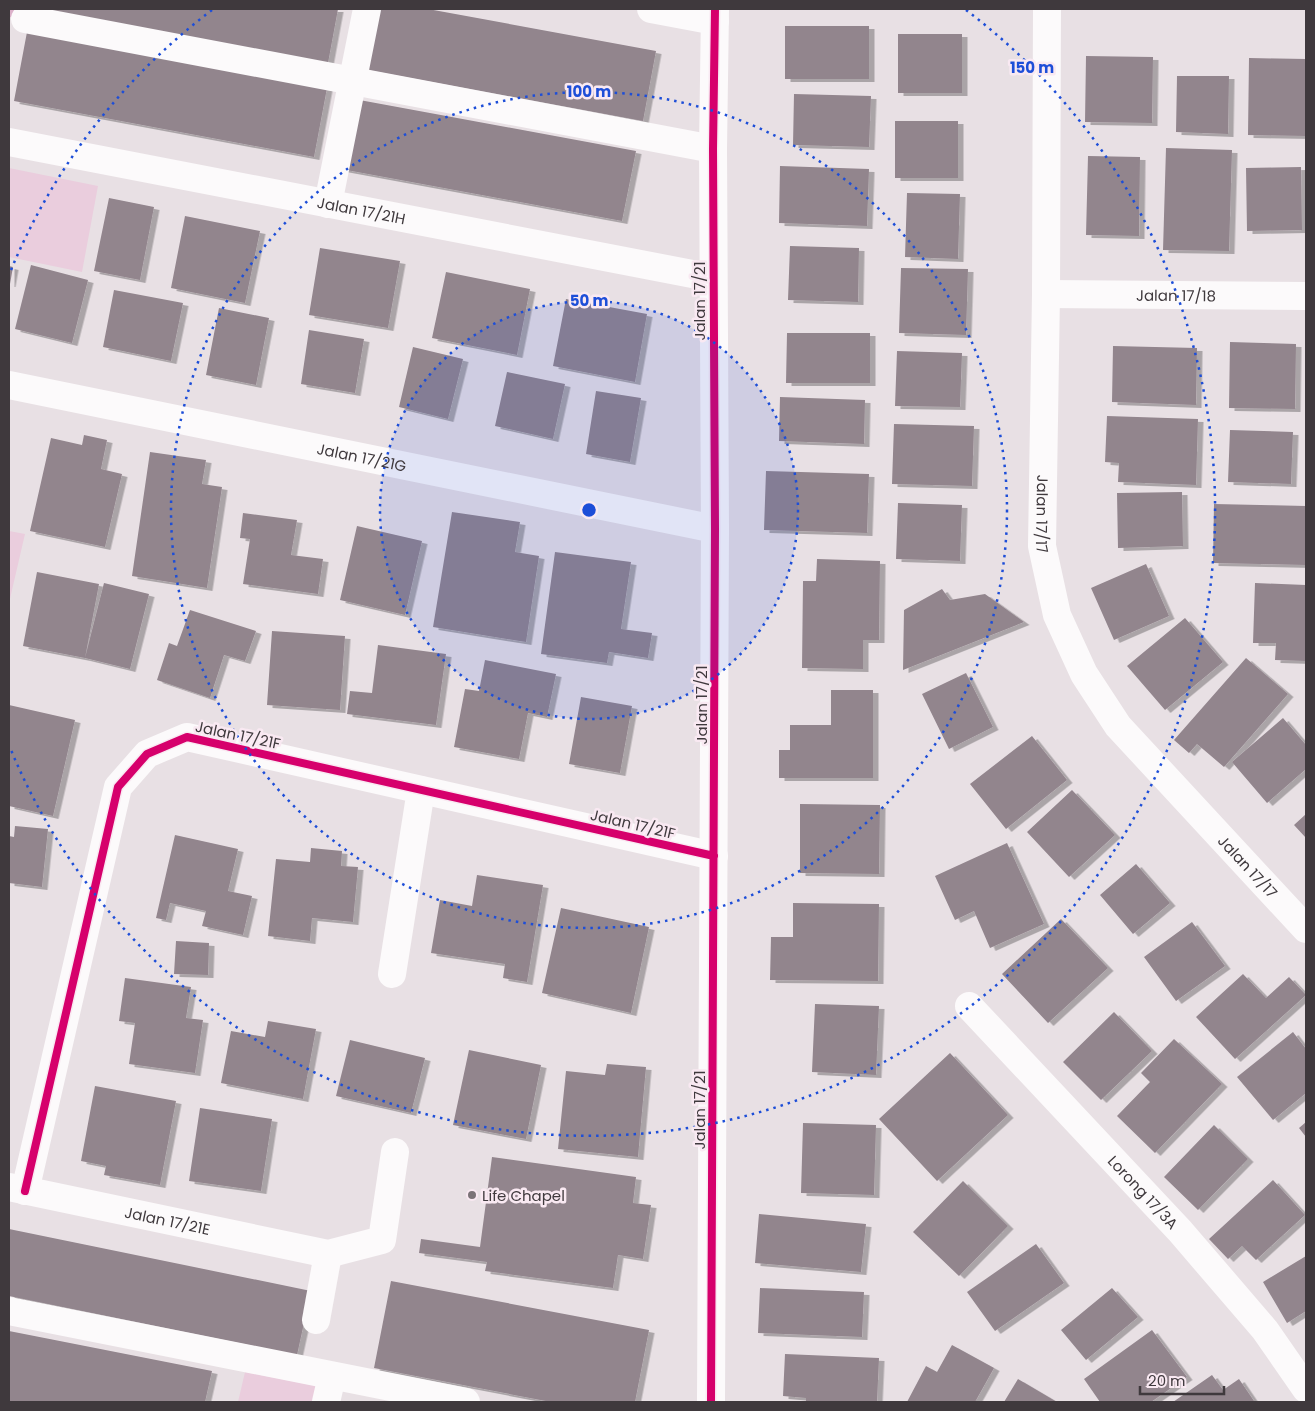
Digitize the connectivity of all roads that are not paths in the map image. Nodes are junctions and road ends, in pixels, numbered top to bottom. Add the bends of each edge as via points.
1 (367, 9) edge
2 (652, 9) edge
3 (1047, 9) edge
4 (715, 15) edge
5 (24, 19) dead end
6 (353, 81) junction
7 (9, 142) edge
8 (713, 149) junction
9 (328, 204) junction
10 (713, 278) junction
11 (1046, 294) junction
12 (1306, 296) edge
13 (9, 385) edge
14 (715, 529) junction
15 (421, 790) junction
16 (714, 856) junction
17 (1306, 929) edge
18 (392, 974) dead end
19 (969, 1006) dead end
20 (395, 1152) dead end
21 (17, 1189) edge
22 (328, 1254) junction
23 (9, 1311) edge
24 (316, 1320) dead end
25 (332, 1376) junction
26 (1306, 1389) edge
27 (326, 1402) edge
28 (466, 1402) edge
29 (711, 1402) edge

1 - 6 street
2 - 4 street
3 - 11 street, Jalan 17/17
4 - 8 street, Jalan 17/21
5 - 6 street
6 - 8 street
6 - 9 street
7 - 9 street, Jalan 17/21H
8 - 10 street, Jalan 17/21
9 - 10 street, Jalan 17/21H
10 - 14 street, Jalan 17/21
11 - 12 street, Jalan 17/18
11 - 17 street, Jalan 17/17 via 1042,546 1057,615 1084,674 1118,726
13 - 14 street, Jalan 17/21G
14 - 16 street, Jalan 17/21
15 - 16 street, Jalan 17/21F
15 - 18 street
15 - 21 street, Jalan 17/21F via 186,737 147,754 118,786
16 - 29 street, Jalan 17/21
19 - 26 street, Lorong 17/3A via 1180,1231 1265,1330
20 - 22 street via 382,1240
21 - 22 street, Jalan 17/21E
22 - 24 street
23 - 25 street
25 - 27 street
25 - 28 street

